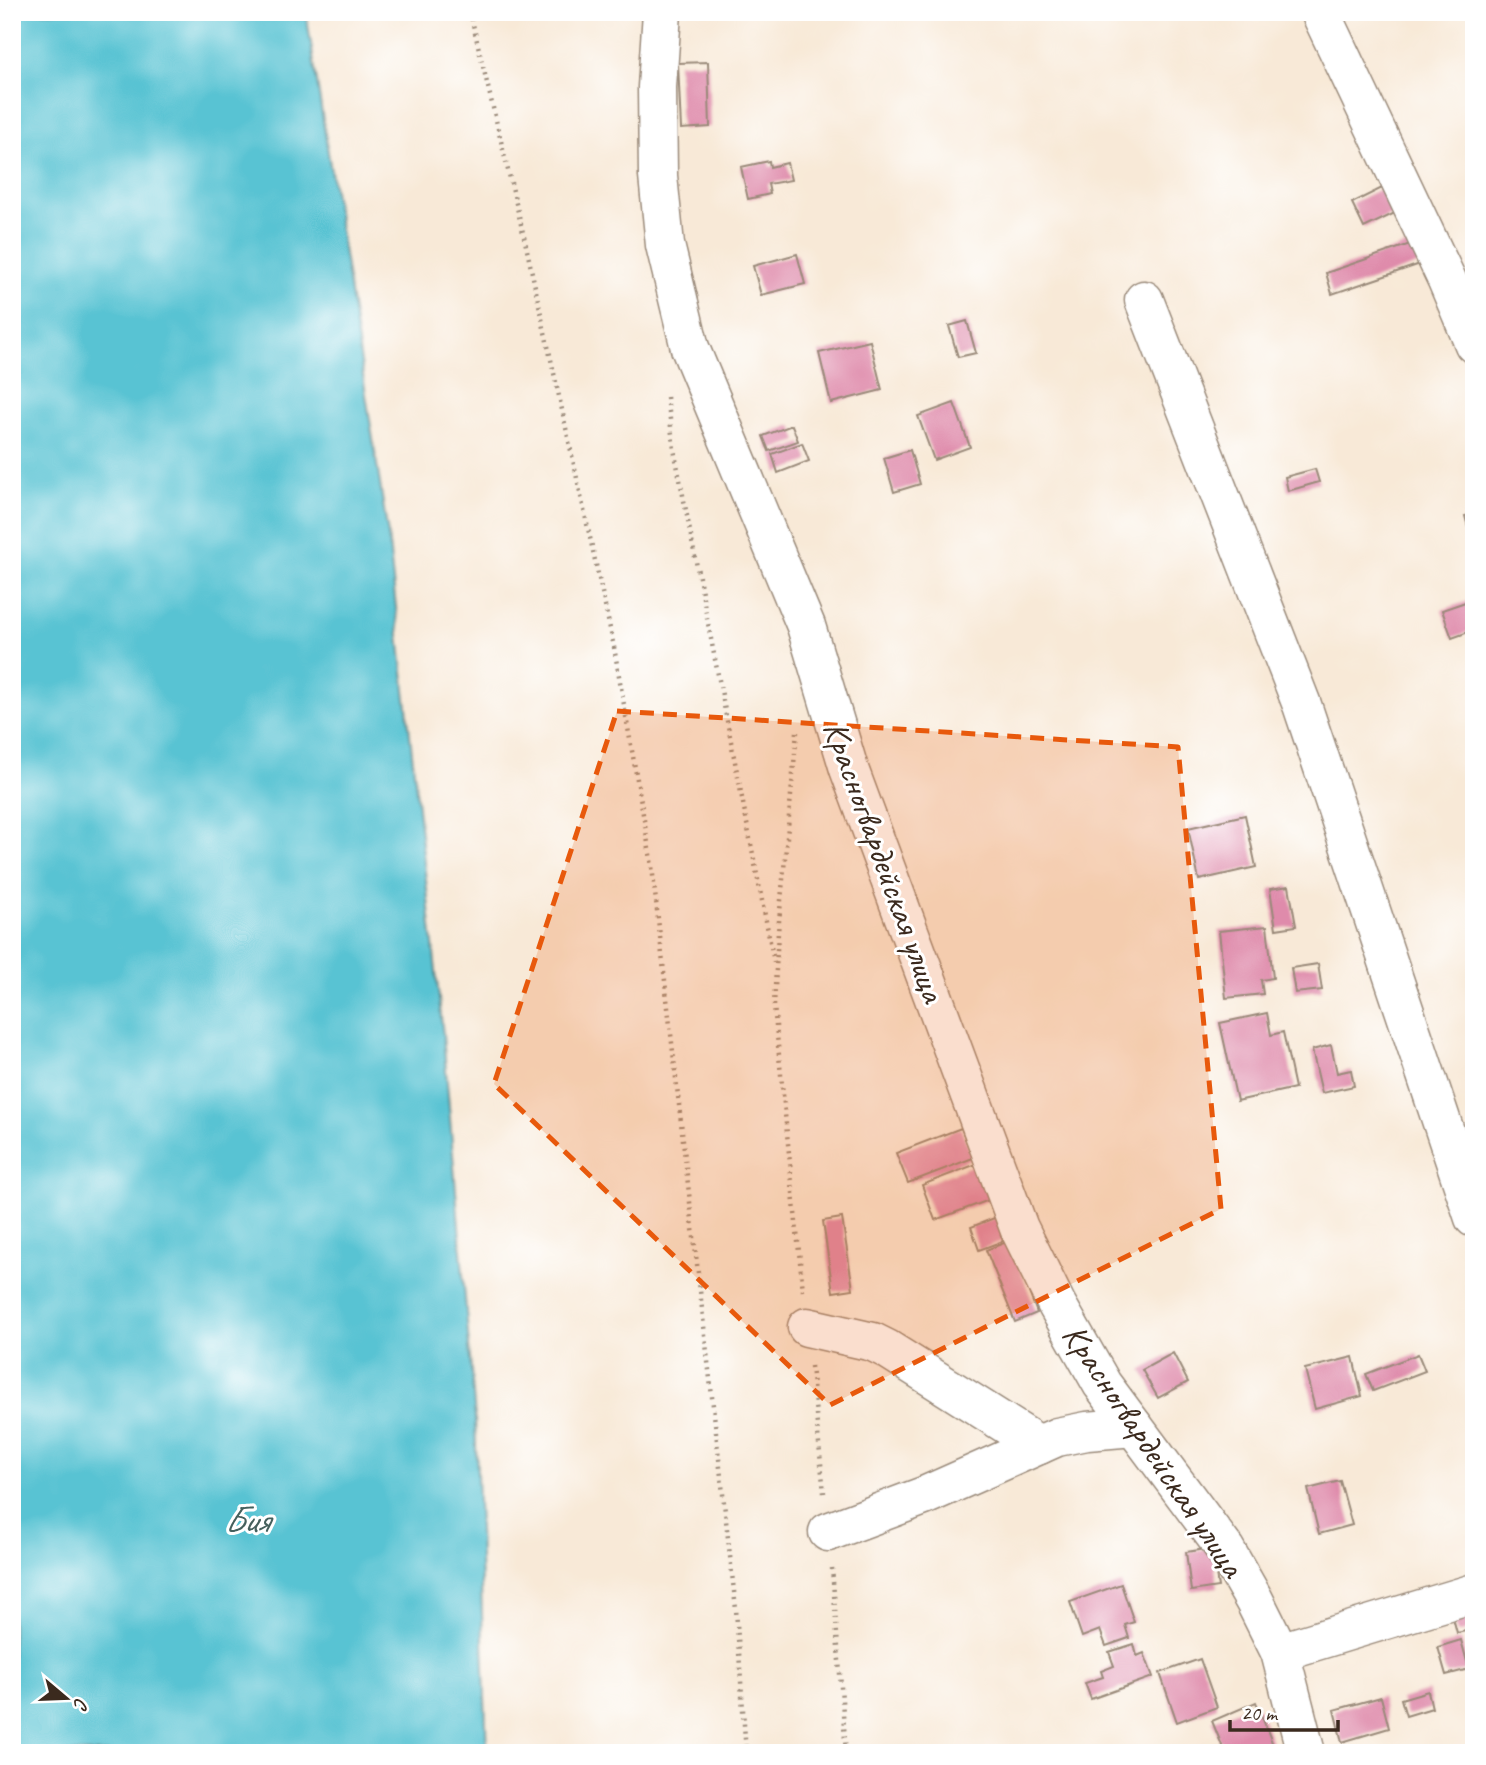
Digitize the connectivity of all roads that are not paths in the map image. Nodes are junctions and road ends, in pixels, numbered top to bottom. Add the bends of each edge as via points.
1 (662, 12) edge
2 (1320, 12) edge
3 (1144, 300) dead end
4 (1474, 344) edge
5 (1474, 1218) edge
6 (807, 1327) road end
7 (1134, 1427) junction
8 (1039, 1445) junction
9 (828, 1532) road end
10 (1474, 1593) edge
11 (1280, 1651) junction
12 (1306, 1753) edge

1 - 7 street, Красногвардейская улица via 658,176 665,245 690,348 806,626 849,769 1019,1228 1102,1384
2 - 4 street
3 - 5 street via 1302,705
6 - 8 street via 887,1349
7 - 8 street via 1087,1431
7 - 11 street, Красногвардейская улица via 1225,1549
8 - 9 street
10 - 11 street
11 - 12 street, Красногвардейская улица

